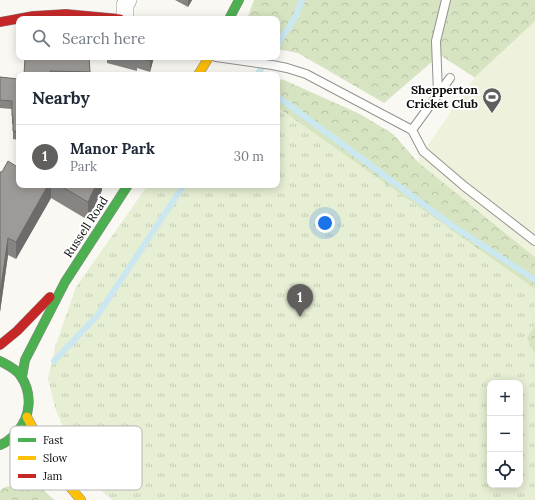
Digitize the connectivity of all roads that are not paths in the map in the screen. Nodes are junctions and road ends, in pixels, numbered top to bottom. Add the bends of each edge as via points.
1 (128, 0) edge
2 (239, 0) edge
3 (446, 0) edge
4 (33, 16) edge
5 (88, 16) edge
6 (125, 16) edge
7 (231, 16) edge
8 (16, 19) edge
9 (0, 22) edge
10 (207, 60) edge
11 (239, 60) edge
12 (200, 72) edge
13 (450, 78) dead end
14 (438, 93) junction
15 (412, 130) junction
16 (126, 188) edge
17 (535, 241) edge
18 (65, 282) junction
19 (0, 345) edge
20 (0, 361) edge
21 (22, 377) junction
22 (27, 417) junction
23 (23, 426) edge
24 (32, 426) edge
25 (10, 443) edge
26 (0, 445) edge
27 (72, 490) edge
28 (81, 500) edge

1 - 6 street via 125,5
2 - 7 main road
3 - 14 lane via 436,41
4 - 5 main road
8 - 9 main road
10 - 12 main road
11 - 15 lane via 288,68 306,74
13 - 14 lane
14 - 15 lane
15 - 17 lane via 423,151
16 - 18 main road, Russell Road
18 - 19 main road, Russell Road
18 - 21 main road, Russell Road via 25,360
20 - 21 main road via 12,367
21 - 22 main road via 30,404
22 - 23 main road
22 - 24 main road
25 - 26 main road
27 - 28 main road

